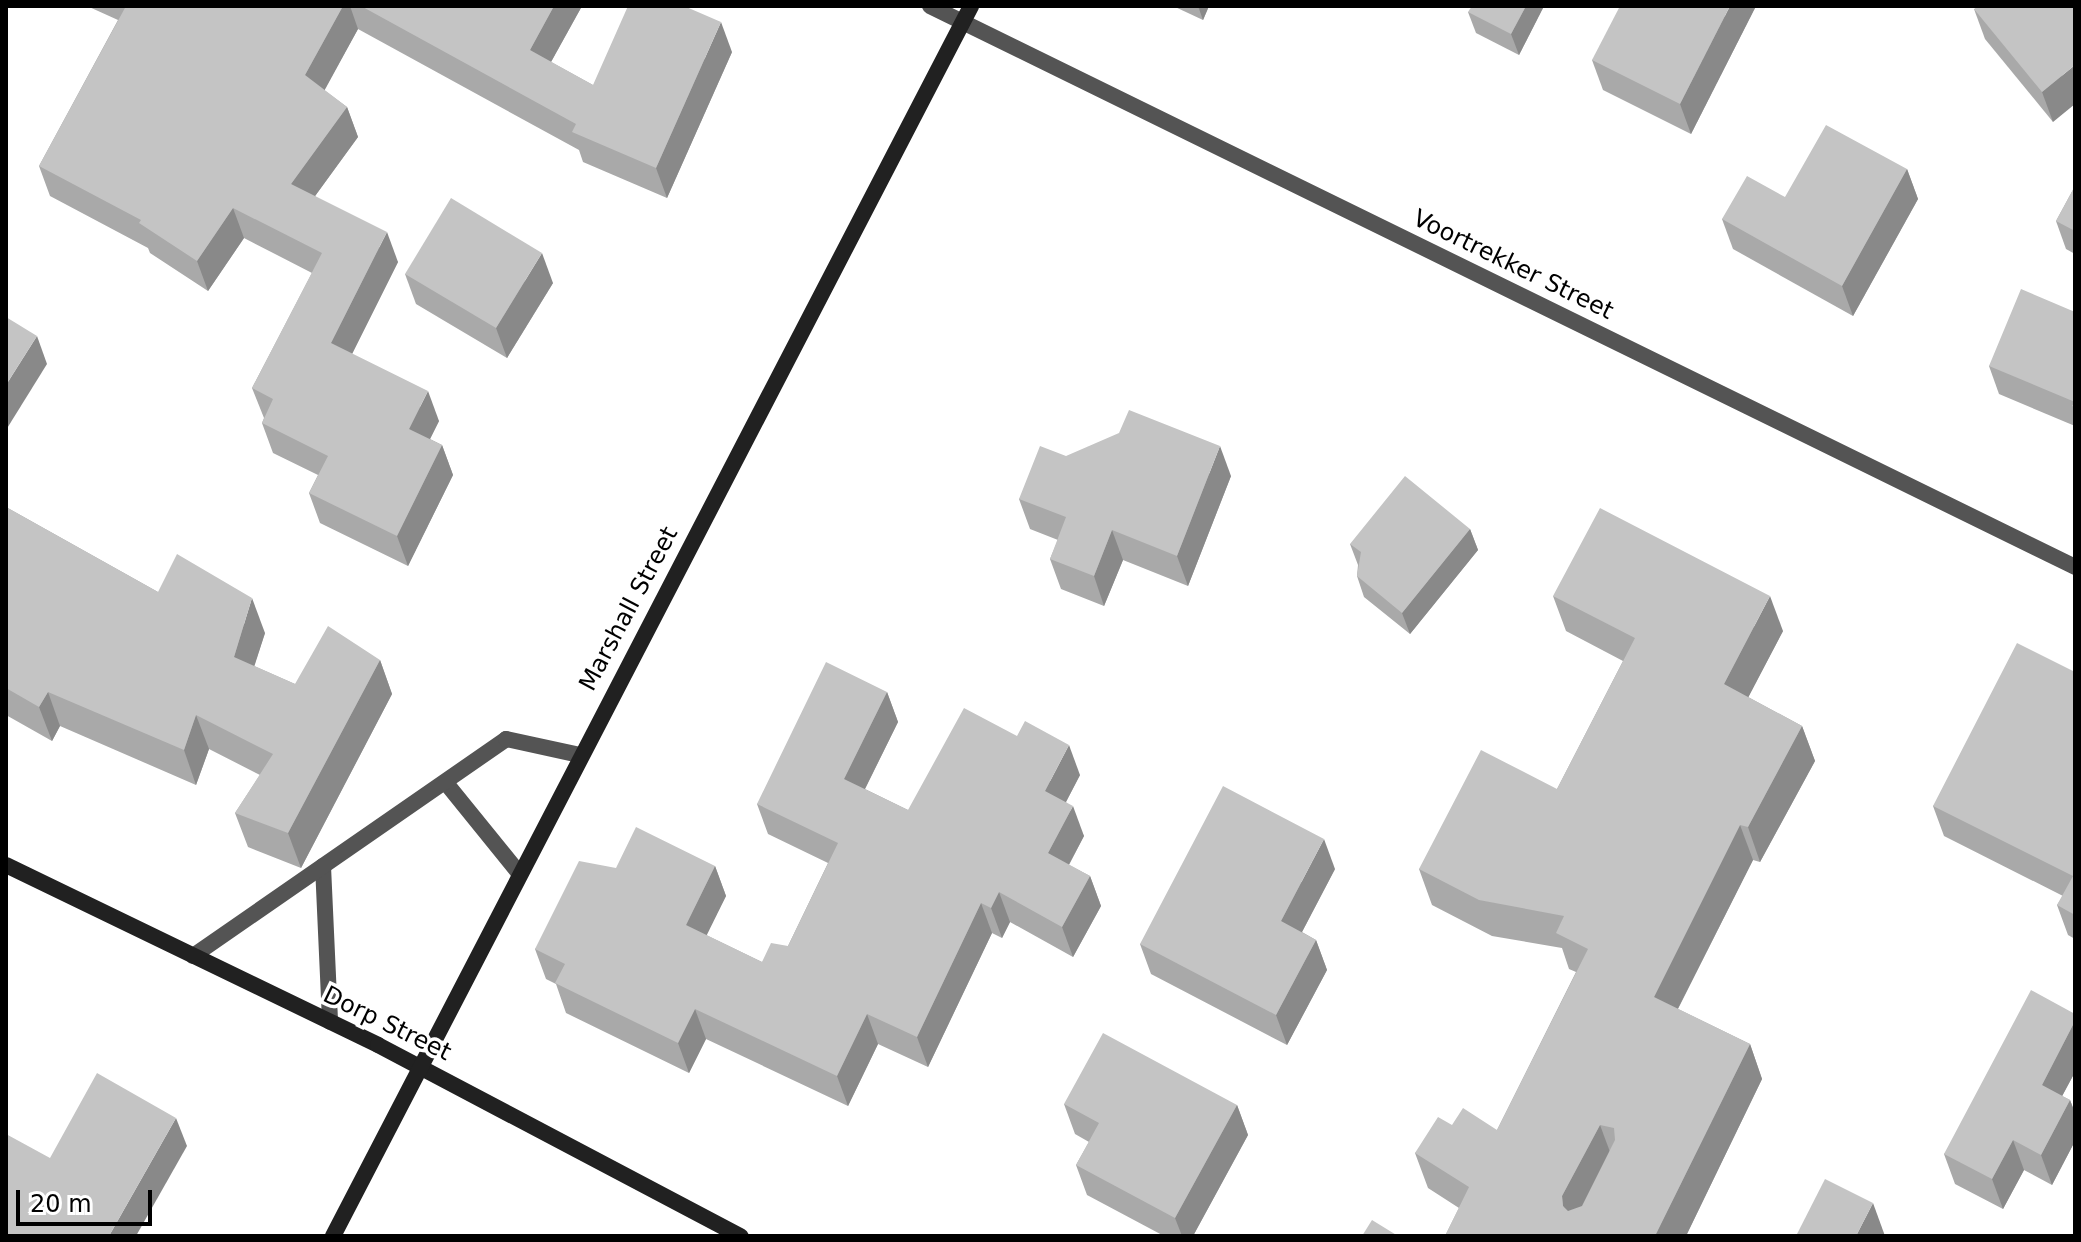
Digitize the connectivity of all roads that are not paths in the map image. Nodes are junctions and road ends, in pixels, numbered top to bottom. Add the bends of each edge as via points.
1 (930, 6) edge
2 (971, 6) edge
3 (962, 23) junction
4 (2075, 567) edge
5 (580, 755) junction
6 (446, 783) junction
7 (6, 865) edge
8 (323, 866) junction
9 (519, 873) junction
10 (193, 956) junction
11 (330, 1022) junction
12 (419, 1066) junction
13 (333, 1236) edge
14 (741, 1236) edge

1 - 3 street, Voortrekker Street
2 - 3 street, Marshall Street
3 - 4 street, Voortrekker Street
3 - 5 street, Marshall Street
5 - 6 street via 506,739
5 - 9 street, Marshall Street
6 - 8 street
6 - 9 street
7 - 10 street, Dorp Street
8 - 10 street
8 - 11 street
9 - 12 street, Marshall Street
10 - 11 street, Dorp Street
11 - 12 street, Dorp Street
12 - 13 street, Marshall Street
12 - 14 street, Dorp Street

